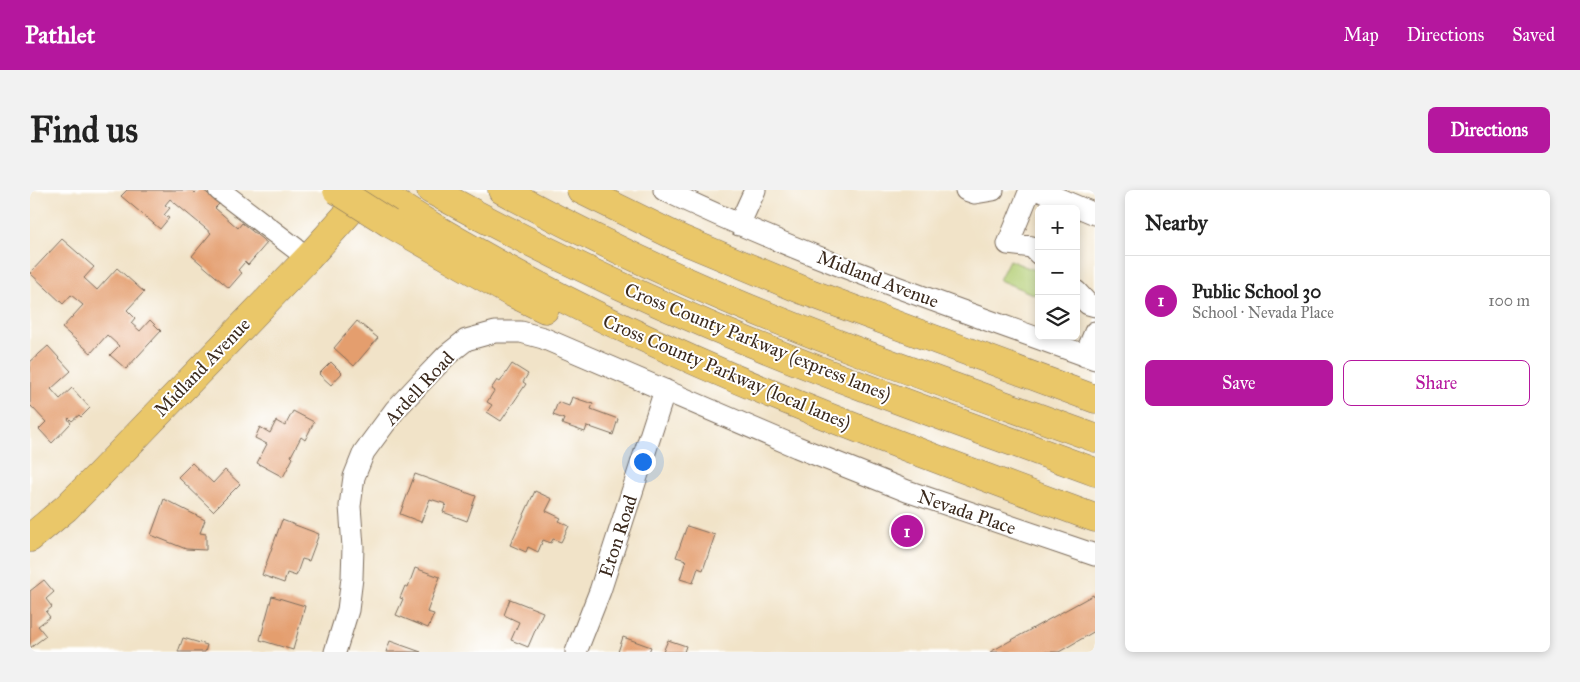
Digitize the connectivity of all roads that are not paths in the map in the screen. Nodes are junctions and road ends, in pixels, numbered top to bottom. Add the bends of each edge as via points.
1 (219, 190) edge
2 (337, 190) edge
3 (369, 190) edge
4 (376, 190) edge
5 (431, 190) edge
6 (502, 190) edge
7 (581, 190) edge
8 (664, 190) edge
9 (755, 190) edge
10 (966, 190) edge
11 (993, 190) edge
12 (1030, 190) edge
13 (1038, 190) edge
14 (1095, 214) edge
15 (395, 215) junction
16 (739, 224) junction
17 (1035, 250) edge
18 (308, 258) junction
19 (1079, 295) edge
20 (1095, 306) edge
21 (1095, 332) edge
22 (1090, 357) edge
23 (665, 390) junction
24 (1095, 398) edge
25 (1095, 438) edge
26 (840, 464) joint
27 (1095, 472) edge
28 (1095, 518) edge
29 (30, 538) edge
30 (1095, 555) edge
31 (335, 652) edge
32 (576, 652) edge

1 - 18 street
2 - 15 main road, bridge
3 - 18 main road, Midland Avenue
4 - 15 main road
5 - 27 main road, Cross County Parkway (express lanes) via 555,254 712,327
6 - 25 main road, Cross County Parkway (express lanes) via 608,245 728,299
7 - 24 main road via 684,240 804,291
8 - 16 street, Midland Avenue
9 - 16 street
10 - 11 street via 975,193
12 - 17 street via 1008,244
13 - 14 street
15 - 28 main road via 510,292 666,363 790,414 882,439
16 - 22 street, Midland Avenue via 833,263
18 - 29 main road, Midland Avenue via 100,474
19 - 20 street
21 - 22 street
23 - 26 street, Ardell Road
23 - 31 street, Ardell Road via 543,338 521,332 495,332 466,340 447,355 396,410 364,452 354,477 350,506 352,578 348,610
23 - 32 street, Eton Road via 600,591
26 - 30 street, Nevada Place via 907,491

